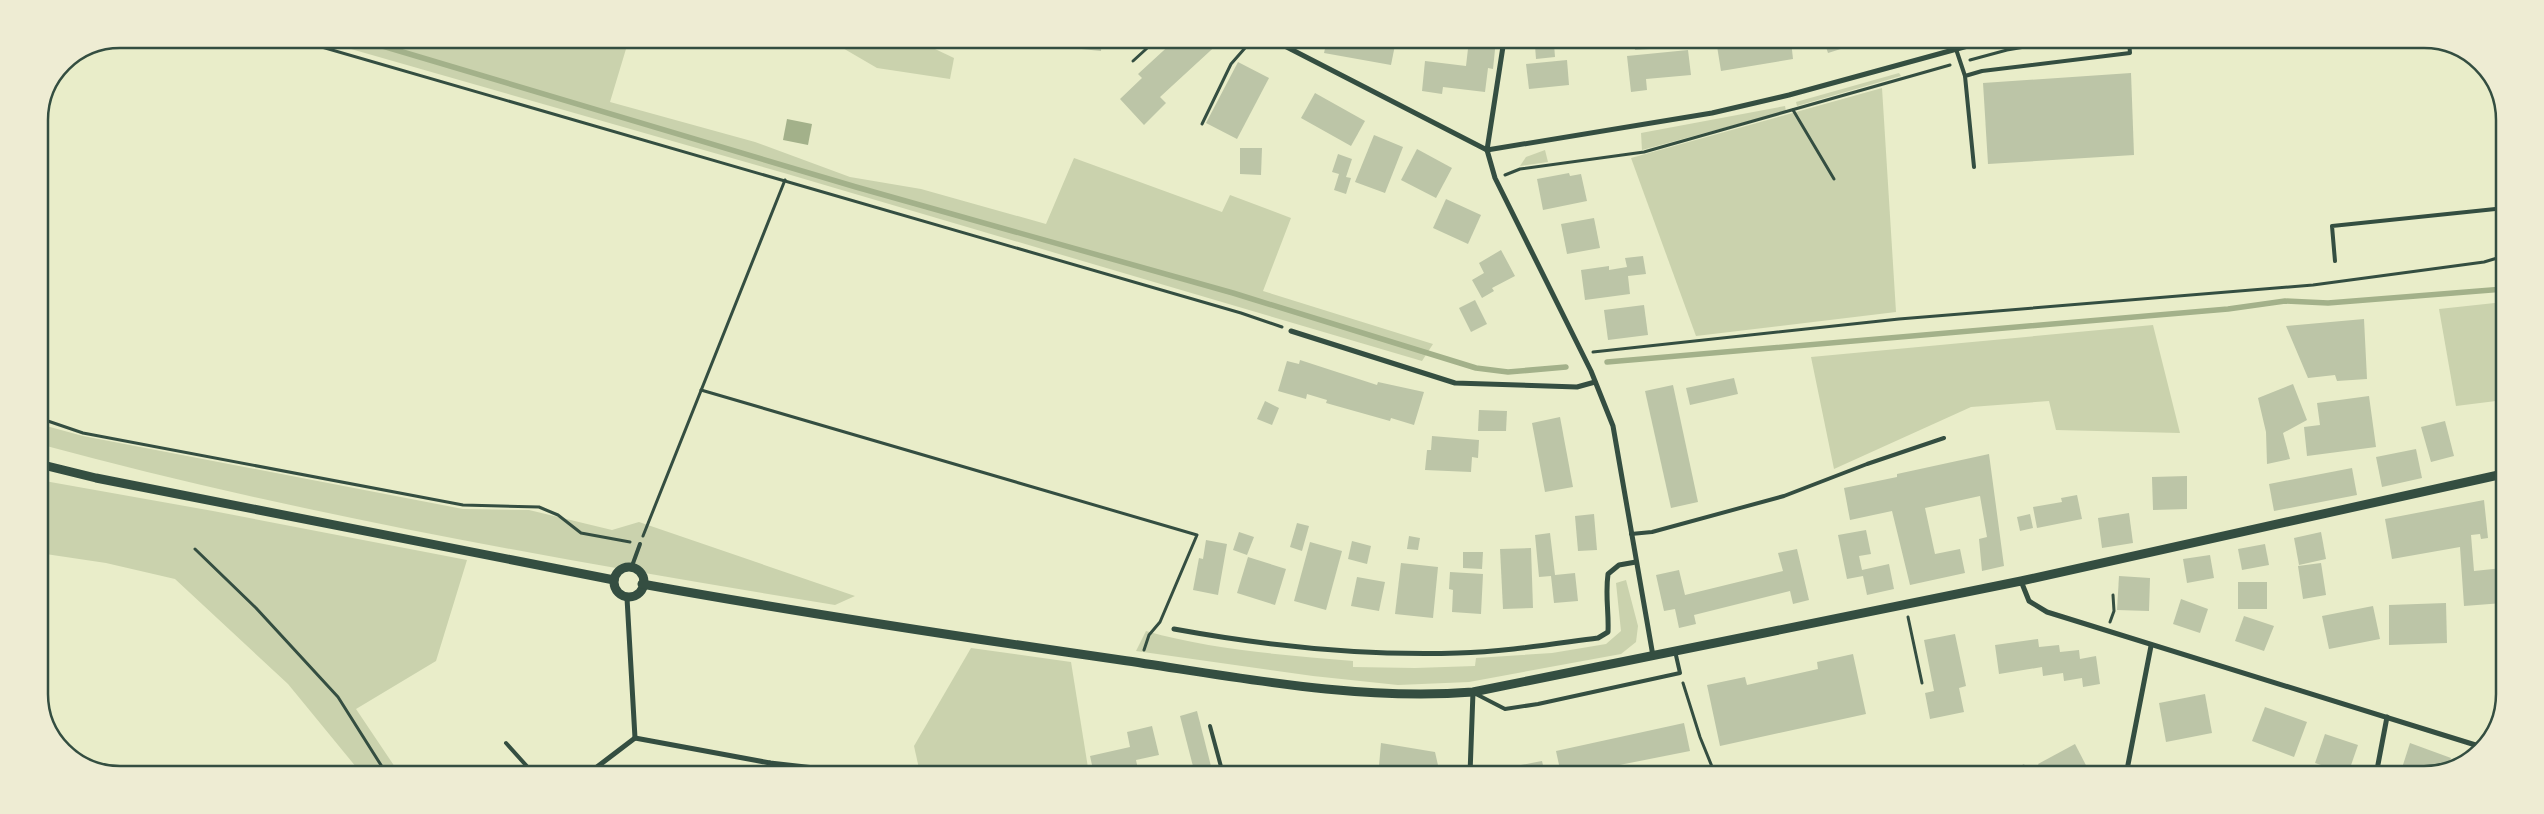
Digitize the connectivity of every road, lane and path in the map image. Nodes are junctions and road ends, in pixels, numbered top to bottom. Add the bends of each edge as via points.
1 (325, 48) edge
2 (1147, 48) edge
3 (1245, 48) edge
4 (1288, 48) edge
5 (1503, 48) edge
6 (1956, 48) joint
7 (2019, 48) edge
8 (2130, 48) edge
9 (1292, 50) joint
10 (1133, 61) dead end
11 (1961, 62) junction
12 (1965, 76) junction
13 (1789, 95) junction
14 (1793, 110) junction
15 (1202, 124) dead end
16 (1487, 150) junction
17 (1974, 167) dead end
18 (1495, 178) junction
19 (1834, 178) dead end
20 (785, 180) junction
21 (2496, 209) edge
22 (2496, 258) edge
23 (2335, 261) dead end
24 (1291, 331) joint
25 (1584, 356) junction
26 (1595, 382) junction
27 (702, 390) junction
28 (48, 421) edge
29 (1944, 438) dead end
30 (48, 466) edge
31 (2496, 476) edge
32 (1631, 534) junction
33 (640, 544) junction
34 (195, 549) dead end
35 (1636, 562) junction
36 (632, 566) junction
37 (614, 580) junction
38 (2021, 581) junction
39 (642, 584) junction
40 (2113, 595) dead end
41 (627, 598) junction
42 (1905, 605) junction
43 (1174, 629) dead end
44 (2107, 632) junction
45 (2151, 646) junction
46 (1675, 651) junction
47 (1653, 656) junction
48 (1140, 663) junction
49 (1680, 673) junction
50 (1922, 683) dead end
51 (1473, 692) junction
52 (2387, 717) junction
53 (1210, 726) dead end
54 (635, 738) junction
55 (506, 743) dead end
56 (2476, 745) edge
57 (770, 763) junction
58 (382, 766) edge
59 (527, 766) edge
60 (598, 766) edge
61 (770, 766) edge
62 (797, 766) edge
63 (1221, 766) edge
64 (1470, 766) edge
65 (1712, 766) edge
66 (2128, 766) edge
67 (2378, 766) edge

1 - 20 path
2 - 10 path
3 - 15 path via 1231,64
4 - 9 street
5 - 16 street
6 - 11 lane
6 - 13 street
7 - 11 path
8 - 12 lane via 2130,53 1982,71
9 - 16 street
11 - 12 lane
11 - 14 path
12 - 17 lane
13 - 14 path
13 - 16 street via 1712,113
14 - 18 path via 1644,152 1520,169
14 - 19 path
16 - 18 street
18 - 25 street
20 - 24 path via 1241,313
20 - 27 path
21 - 23 lane via 2332,226
22 - 25 path via 2313,285 1899,320 1593,352
24 - 26 street via 1455,383 1577,387
25 - 26 street
26 - 32 street via 1613,426
27 - 33 path
27 - 48 path via 1197,535 1160,622 1149,635
28 - 33 path via 83,433 463,505 539,507 558,515 581,533
29 - 32 lane via 1784,496 1652,532
30 - 37 street
31 - 38 street
32 - 35 street
33 - 36 lane
34 - 58 path via 256,608 338,697
35 - 43 street via 1619,565 1608,574 1605,596 1608,632 1598,638 1458,653 1414,653 1327,650 1248,642
35 - 47 street
36 - 37 street via 620,569
36 - 39 street via 640,571
37 - 41 street via 616,591
38 - 42 street
38 - 44 street via 2029,601 2047,612
39 - 41 street via 638,594
39 - 48 street via 820,616
40 - 44 path via 2114,611
41 - 54 street
42 - 46 street
42 - 50 path
44 - 45 street
45 - 52 street
45 - 66 street
46 - 47 street
46 - 49 lane
47 - 51 street
48 - 51 street via 1398,695
49 - 51 lane via 1505,709
49 - 65 path
51 - 64 street
52 - 56 street
52 - 67 street
53 - 63 lane
54 - 57 street
54 - 60 street
55 - 59 lane
57 - 61 street
57 - 62 street

